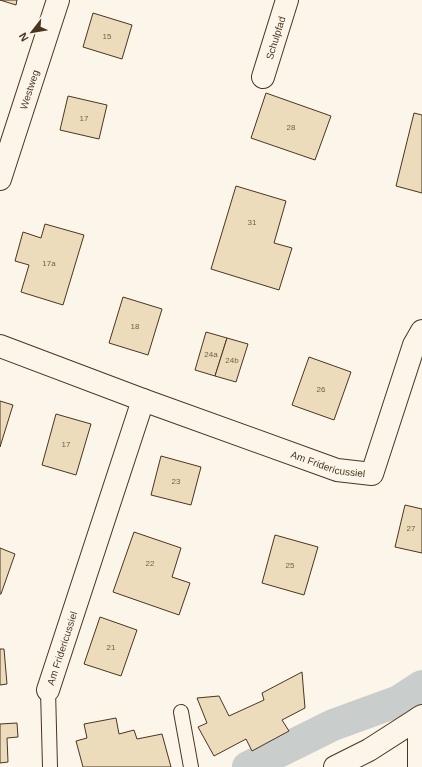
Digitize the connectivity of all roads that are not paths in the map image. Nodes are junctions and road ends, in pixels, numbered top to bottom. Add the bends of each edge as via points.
1 (58, 0) edge
2 (288, 0) edge
3 (264, 77) dead end
4 (0, 179) edge
5 (422, 331) edge
6 (0, 346) edge
7 (143, 400) junction
8 (48, 690) joint
9 (181, 712) dead end
10 (420, 717) edge
11 (50, 767) edge
12 (191, 767) edge
13 (335, 767) edge
14 (419, 767) edge

1 - 4 street, Westweg
2 - 3 street, Schulpfad
5 - 7 street, Am Fridericussiel via 414,345 372,474 337,470
6 - 7 street, Am Fridericussiel
7 - 8 street, Am Fridericussiel
8 - 11 lane
9 - 12 lane
10 - 13 street via 369,750
10 - 14 street

